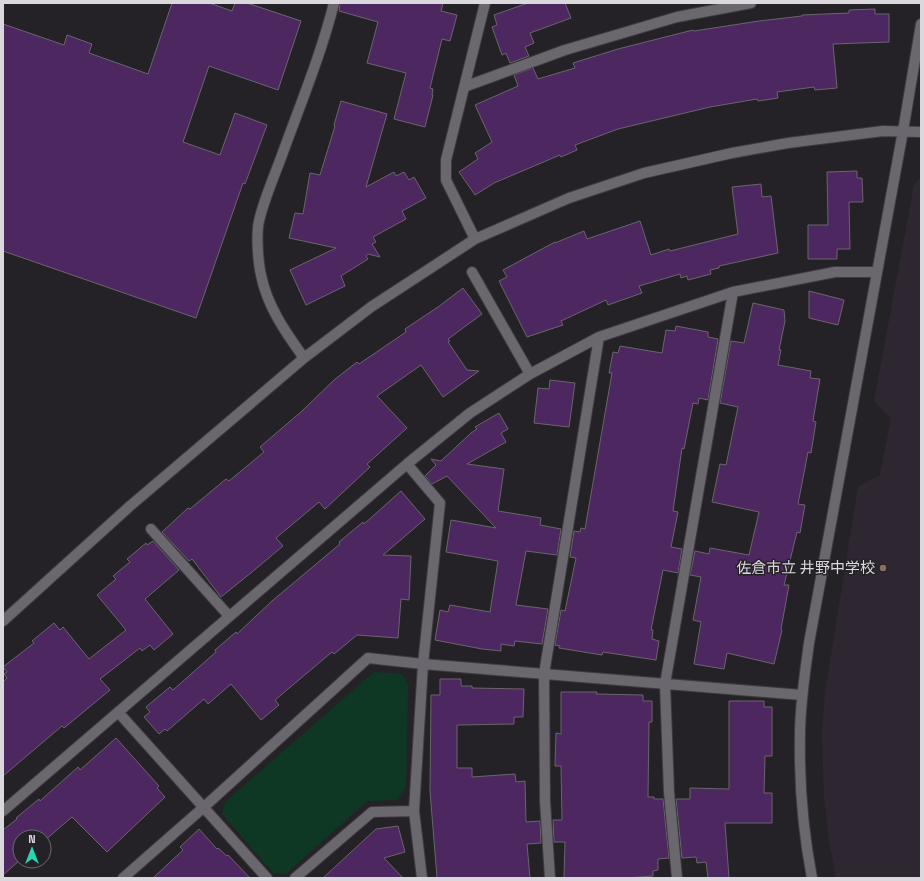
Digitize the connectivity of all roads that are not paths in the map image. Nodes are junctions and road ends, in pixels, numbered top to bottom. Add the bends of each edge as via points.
1 (334, 3) edge
2 (485, 3) edge
3 (751, 3) edge
4 (921, 24) edge
5 (464, 87) junction
6 (903, 131) junction
7 (921, 132) edge
8 (475, 239) junction
9 (472, 272) dead end
10 (876, 272) junction
11 (733, 292) junction
12 (599, 337) junction
13 (304, 358) junction
14 (530, 374) junction
15 (407, 464) junction
16 (151, 529) dead end
17 (229, 616) junction
18 (3, 621) edge
19 (423, 664) junction
20 (544, 674) junction
21 (665, 684) junction
22 (802, 695) junction
23 (118, 712) junction
24 (204, 807) junction
25 (3, 811) edge
26 (414, 811) junction
27 (123, 878) edge
28 (267, 878) edge
29 (295, 878) edge
30 (422, 878) edge
31 (550, 878) edge
32 (677, 878) edge
33 (812, 878) edge

1 - 13 street via 325,37 258,222 258,255 268,297 286,332
2 - 5 street
3 - 5 street via 677,17 565,50
4 - 6 street
5 - 8 street via 446,160 446,180
6 - 7 street
6 - 8 street via 883,131 788,143 644,173 569,198
6 - 10 street
8 - 13 street via 371,307
9 - 14 street
10 - 11 street via 835,272
10 - 22 street via 809,643
11 - 12 street
11 - 21 street
12 - 14 street
12 - 20 street
13 - 18 street via 130,506
14 - 15 street via 470,413
15 - 17 street
15 - 19 street via 440,503
16 - 17 street
17 - 23 street
19 - 20 street
19 - 24 street via 368,658
19 - 26 street
20 - 21 street
20 - 31 street via 545,801
21 - 22 street
21 - 32 street via 669,792
22 - 33 street via 801,798 805,843
23 - 24 street
23 - 25 street
24 - 27 street
24 - 28 street
26 - 29 street via 372,812
26 - 30 street

